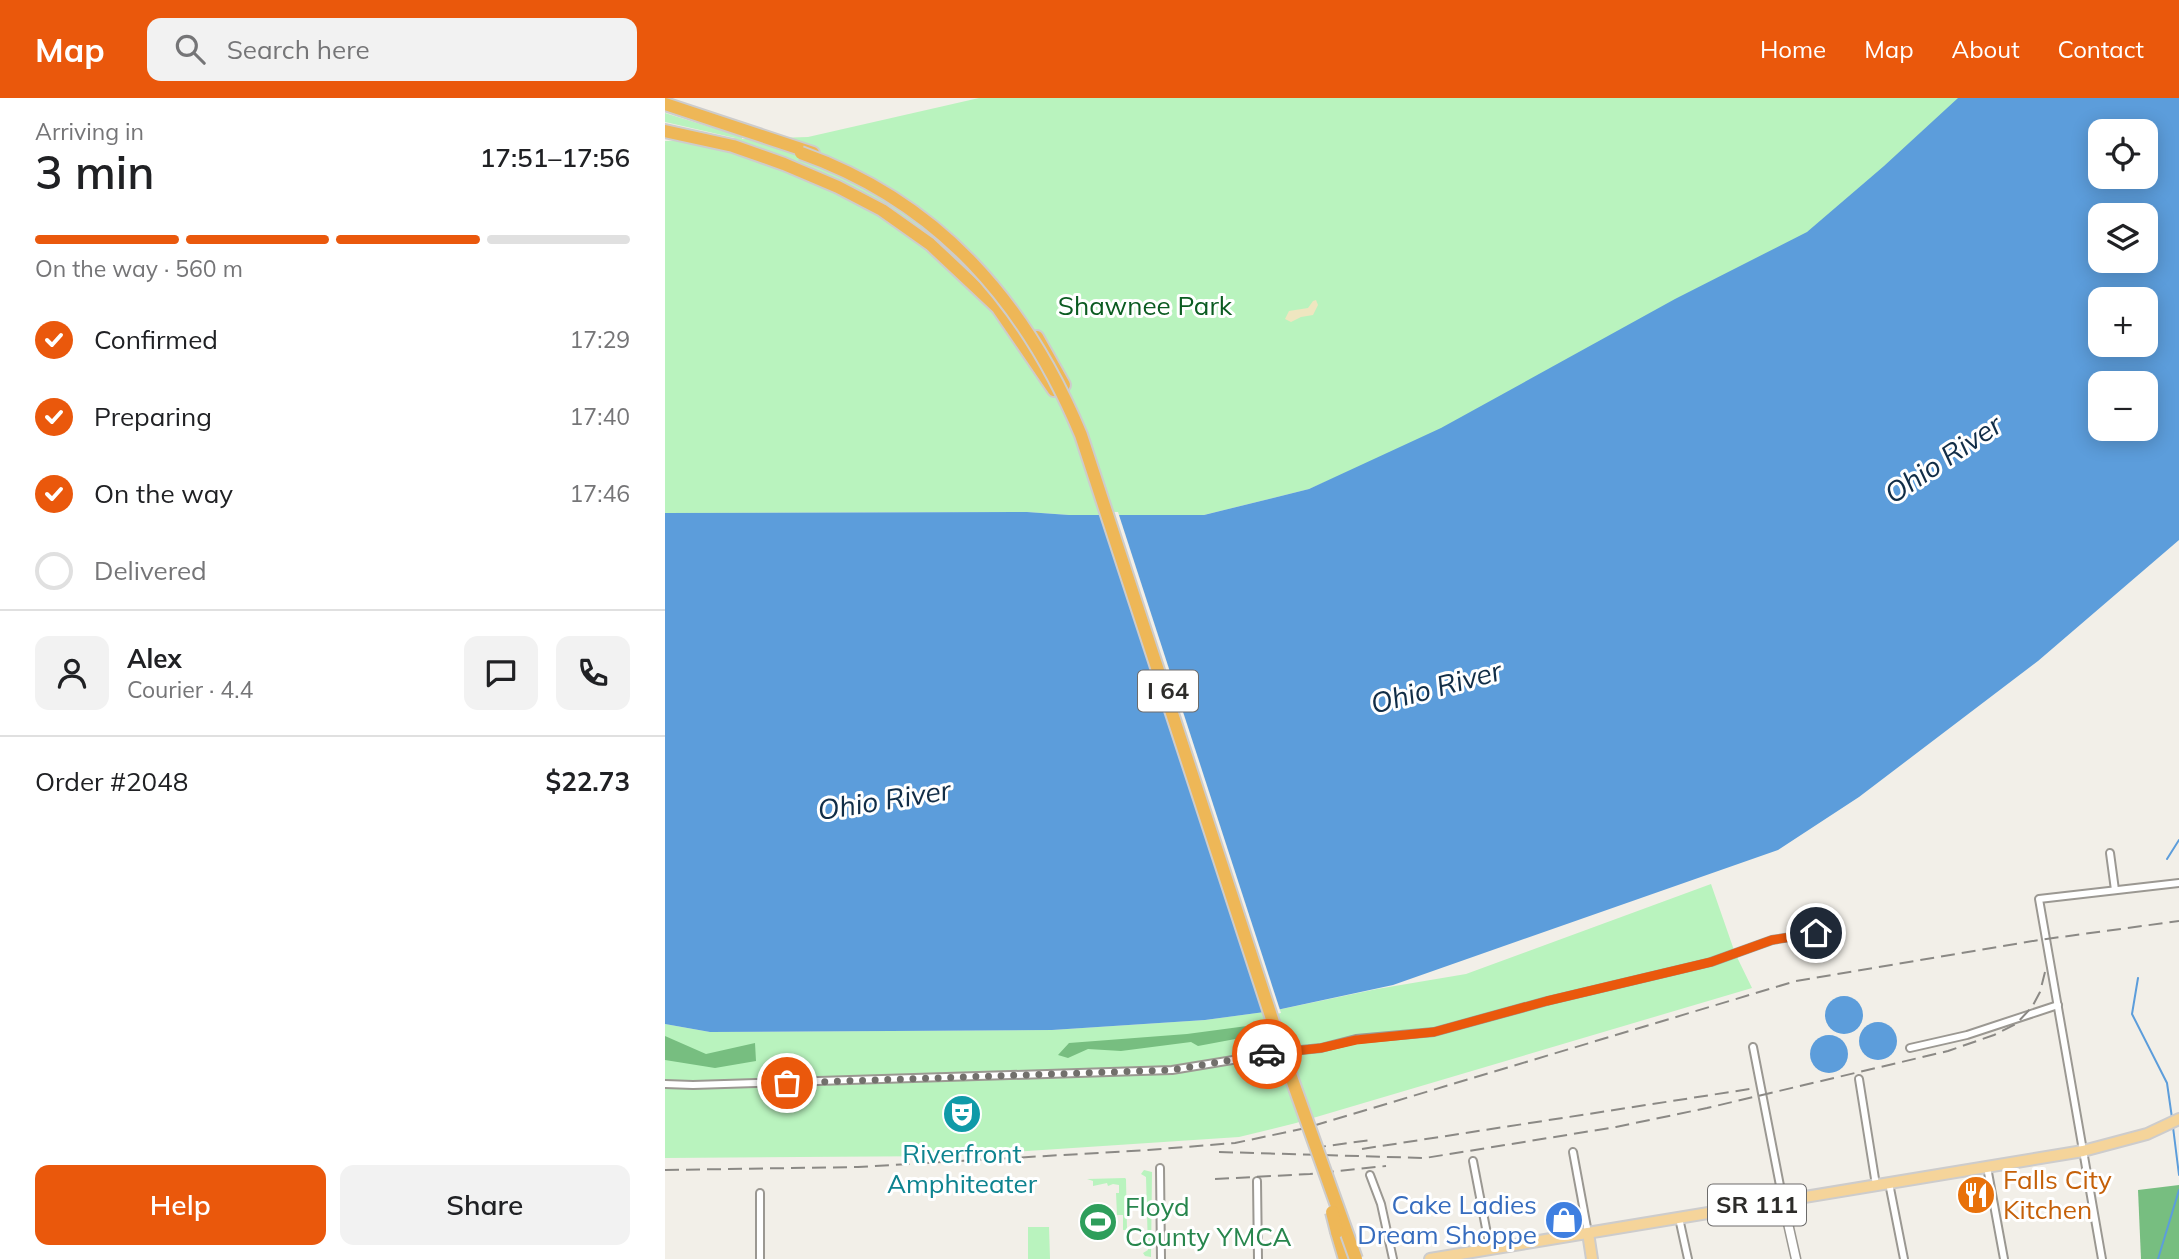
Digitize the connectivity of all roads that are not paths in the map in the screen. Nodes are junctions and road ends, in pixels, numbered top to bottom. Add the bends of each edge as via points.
1 (665, 106) edge
2 (665, 131) edge
3 (802, 151) junction
4 (2110, 853) dead end
5 (2179, 883) edge
6 (2115, 890) junction
7 (1816, 933) dead end
8 (2058, 1005) junction
9 (1753, 1047) dead end
10 (1910, 1048) dead end
11 (969, 1070) dead end
12 (963, 1078) junction
13 (1859, 1079) dead end
14 (665, 1084) edge
15 (2179, 1119) edge
16 (2083, 1151) junction
17 (1573, 1153) dead end
18 (1473, 1161) dead end
19 (1987, 1167) junction
20 (1160, 1168) dead end
21 (1370, 1174) dead end
22 (1257, 1181) dead end
23 (1889, 1183) junction
24 (1876, 1185) junction
25 (760, 1194) dead end
26 (1783, 1201) junction
27 (1679, 1218) junction
28 (1588, 1233) junction
29 (1490, 1249) junction
30 (760, 1259) edge
31 (1161, 1259) edge
32 (1258, 1259) edge
33 (1345, 1259) edge
34 (1358, 1259) edge
35 (1393, 1259) edge
36 (1430, 1259) edge
37 (1593, 1259) edge
38 (1688, 1259) edge
39 (1796, 1259) edge
40 (1904, 1259) edge
41 (2004, 1259) edge
42 (2102, 1259) edge

1 - 3 highway
2 - 33 highway, I 64, bridge via 744,150 838,187 883,211 930,244 998,308 1045,376 1090,457 1113,518 1301,1101
3 - 34 highway, bridge via 901,203 957,248 1020,319 1060,384 1081,435 1289,1071
3 - 34 highway, I 64, bridge via 873,182 943,230 1009,298 1066,388 1112,514 1312,1135
4 - 6 street
5 - 6 street
6 - 8 street via 2039,899
7 - 12 street via 1772,940 1711,962 1434,1032 1172,1070
8 - 10 street
8 - 16 street
9 - 26 street
11 - 12 street
12 - 14 street
13 - 24 street
15 - 16 main road, SR 111 via 2147,1134
16 - 19 main road, SR 111
16 - 42 street
17 - 28 street
18 - 29 street
19 - 23 main road, SR 111
19 - 41 street
20 - 31 street
21 - 35 street
22 - 32 street
23 - 24 main road, SR 111
23 - 40 street
24 - 26 main road, SR 111
25 - 30 street
26 - 27 main road, SR 111
26 - 39 street
27 - 28 main road, SR 111
27 - 38 street
28 - 29 main road, SR 111
28 - 37 main road
29 - 36 main road, SR 111

